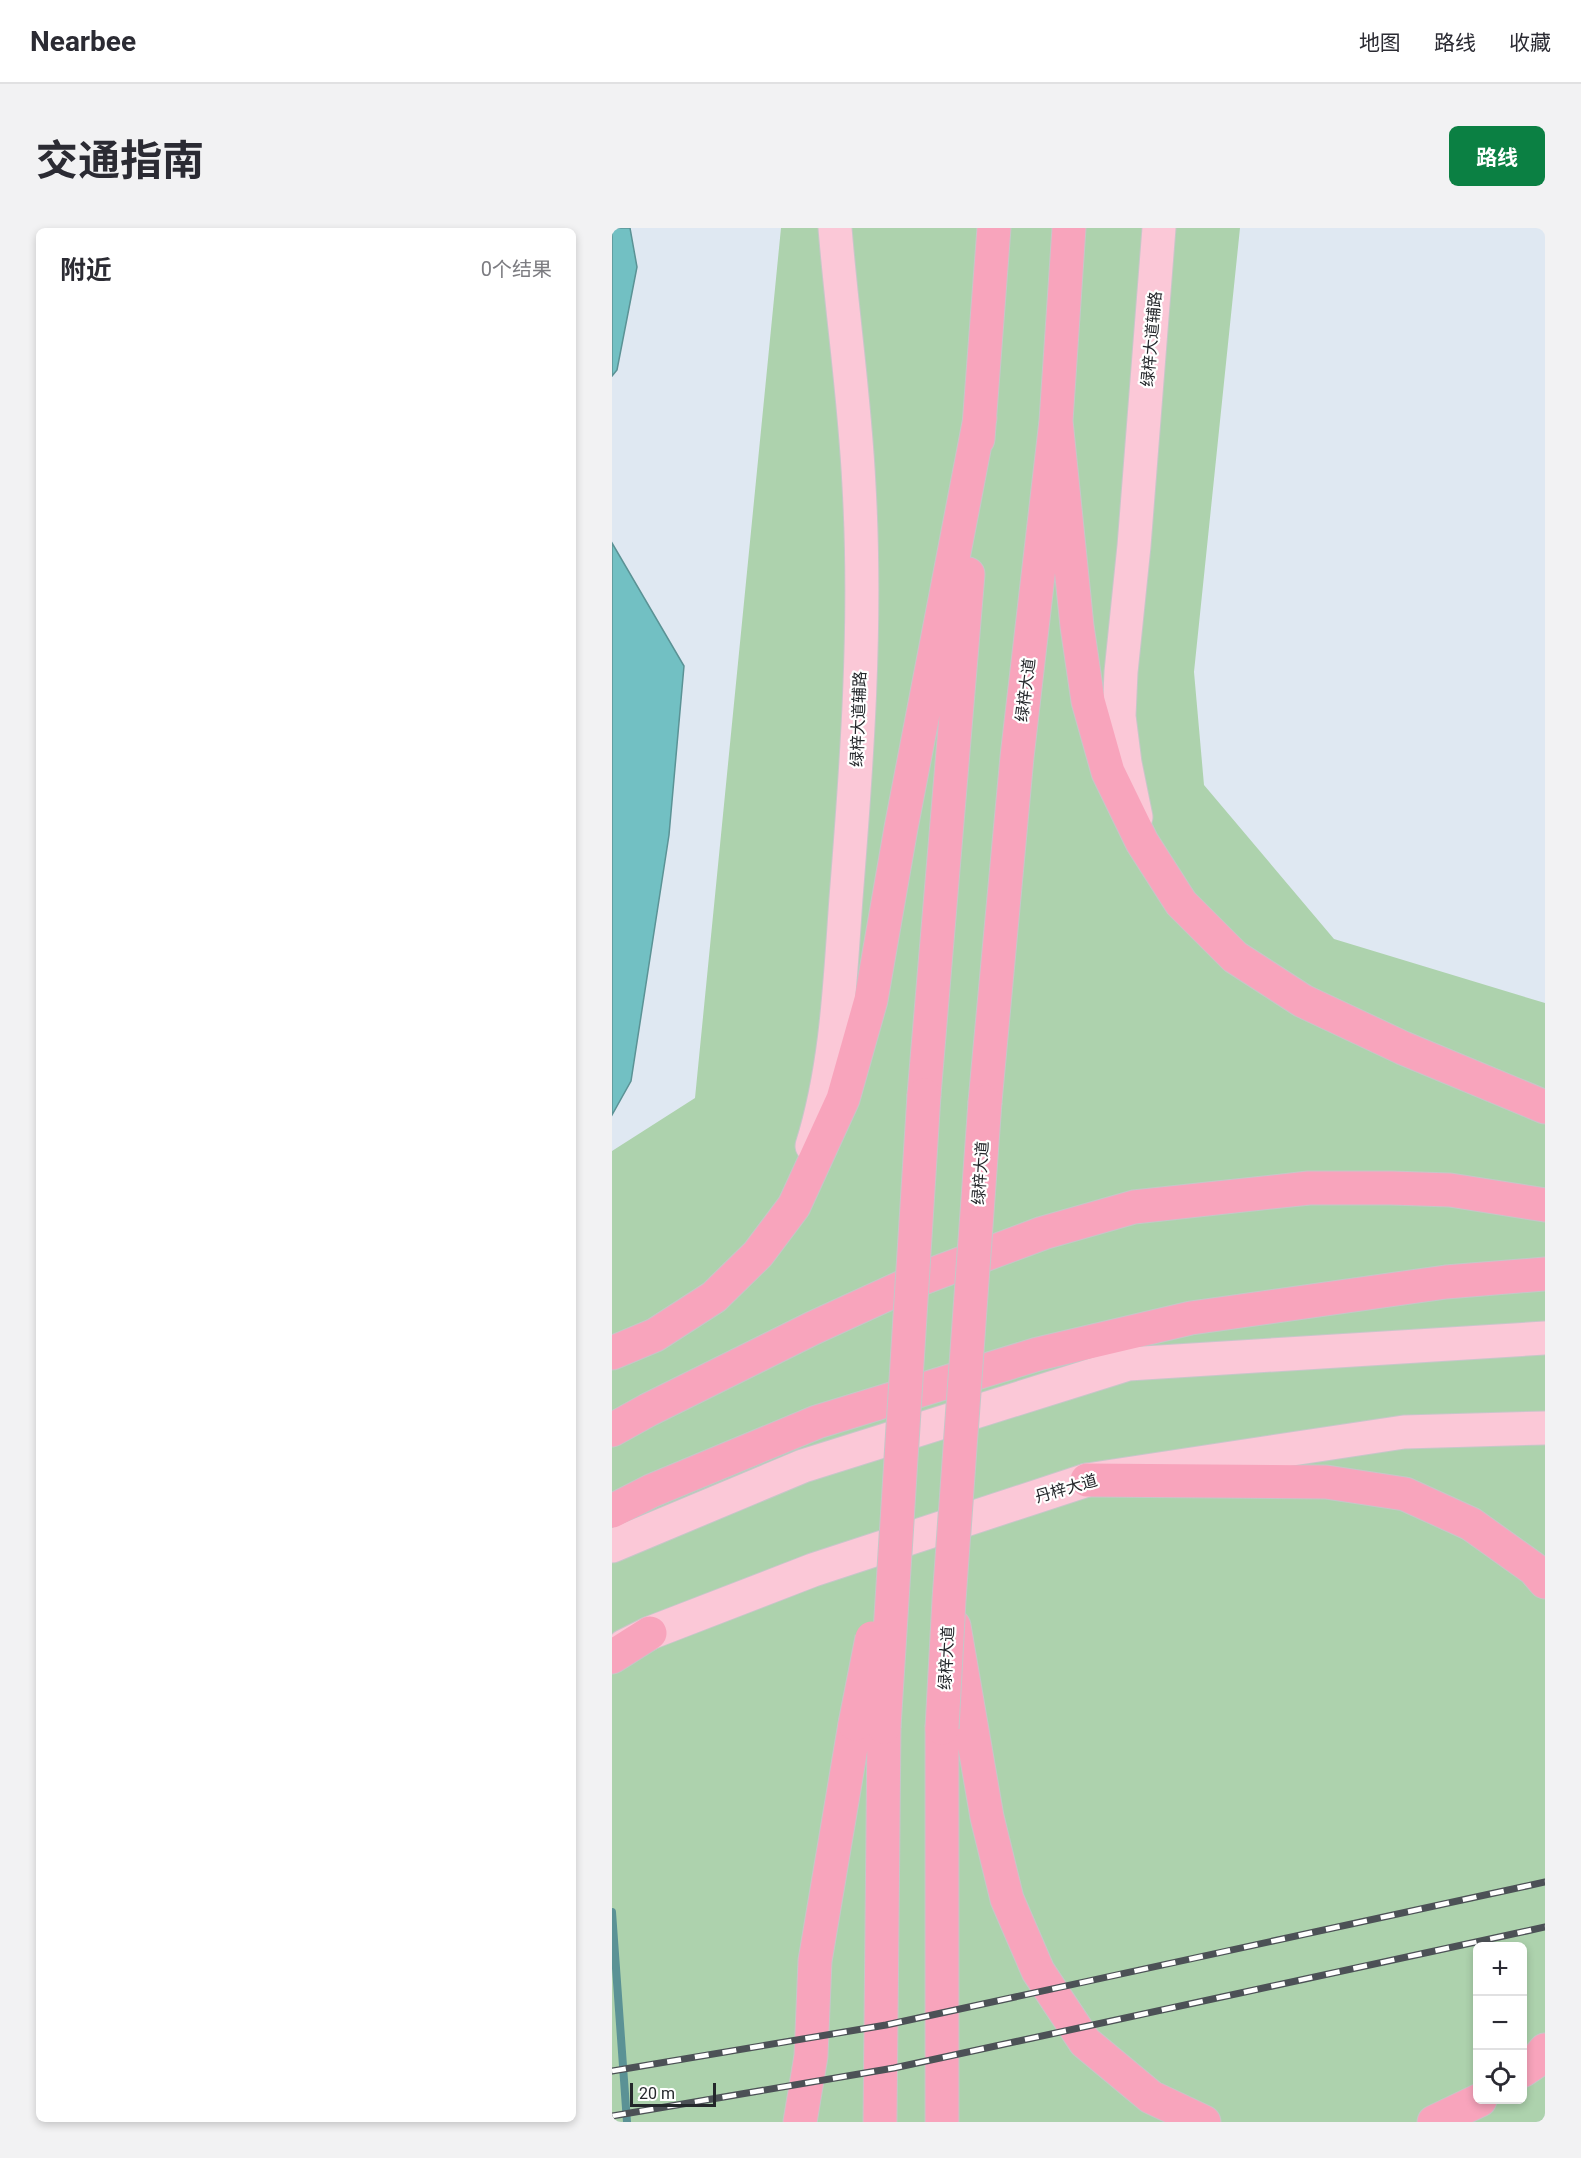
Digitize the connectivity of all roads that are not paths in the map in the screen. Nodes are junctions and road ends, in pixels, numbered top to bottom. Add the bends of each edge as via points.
1 (835, 228) edge
2 (994, 228) edge
3 (1069, 228) edge
4 (1160, 228) edge
5 (980, 418) junction
6 (1056, 421) junction
7 (1142, 842) junction
8 (1545, 1107) edge
9 (1545, 1205) edge
10 (794, 1206) junction
11 (1545, 1274) edge
12 (1545, 1338) edge
13 (612, 1353) edge
14 (1545, 1428) edge
15 (612, 1430) edge
16 (1087, 1479) junction
17 (612, 1511) edge
18 (612, 1546) edge
19 (1545, 1582) edge
20 (650, 1634) joint
21 (612, 1655) edge
22 (869, 1726) junction
23 (957, 1730) junction
24 (1545, 2050) edge
25 (1527, 2068) edge
26 (1473, 2103) edge
27 (800, 2122) edge
28 (880, 2122) edge
29 (942, 2122) edge
30 (1204, 2122) edge
31 (1434, 2122) edge

1 - 10 main road, 绿梓大道辅路 via 859,486 860,688 836,1030 821,1116
2 - 5 highway
3 - 6 highway, 绿梓大道
4 - 7 main road, 绿梓大道辅路 via 1119,716
5 - 10 highway via 871,1000 843,1099
5 - 22 highway, bridge via 924,1095 897,1515
6 - 7 highway via 1088,701 1108,772
6 - 23 highway, 绿梓大道, bridge via 1017,757 985,1102 949,1600
7 - 8 highway via 1181,903 1235,957 1303,1001
9 - 15 highway via 1450,1190 1309,1188 1134,1207 1043,1233 920,1279 813,1328
10 - 13 highway via 758,1254 714,1297 655,1335
11 - 17 highway via 1446,1282 1191,1318 1038,1354 817,1422
12 - 18 main road via 1128,1364 803,1466
14 - 16 main road, 丹梓大道 via 1404,1432
16 - 19 highway via 1326,1482 1405,1494 1471,1524 1534,1569
16 - 20 main road, 丹梓大道 via 813,1570
20 - 21 highway
22 - 27 highway via 815,1961 811,2056
22 - 28 highway
23 - 29 highway, 绿梓大道
23 - 30 highway via 987,1817 1007,1899 1038,1971 1085,2042 1151,2097
24 - 25 highway
26 - 31 highway

